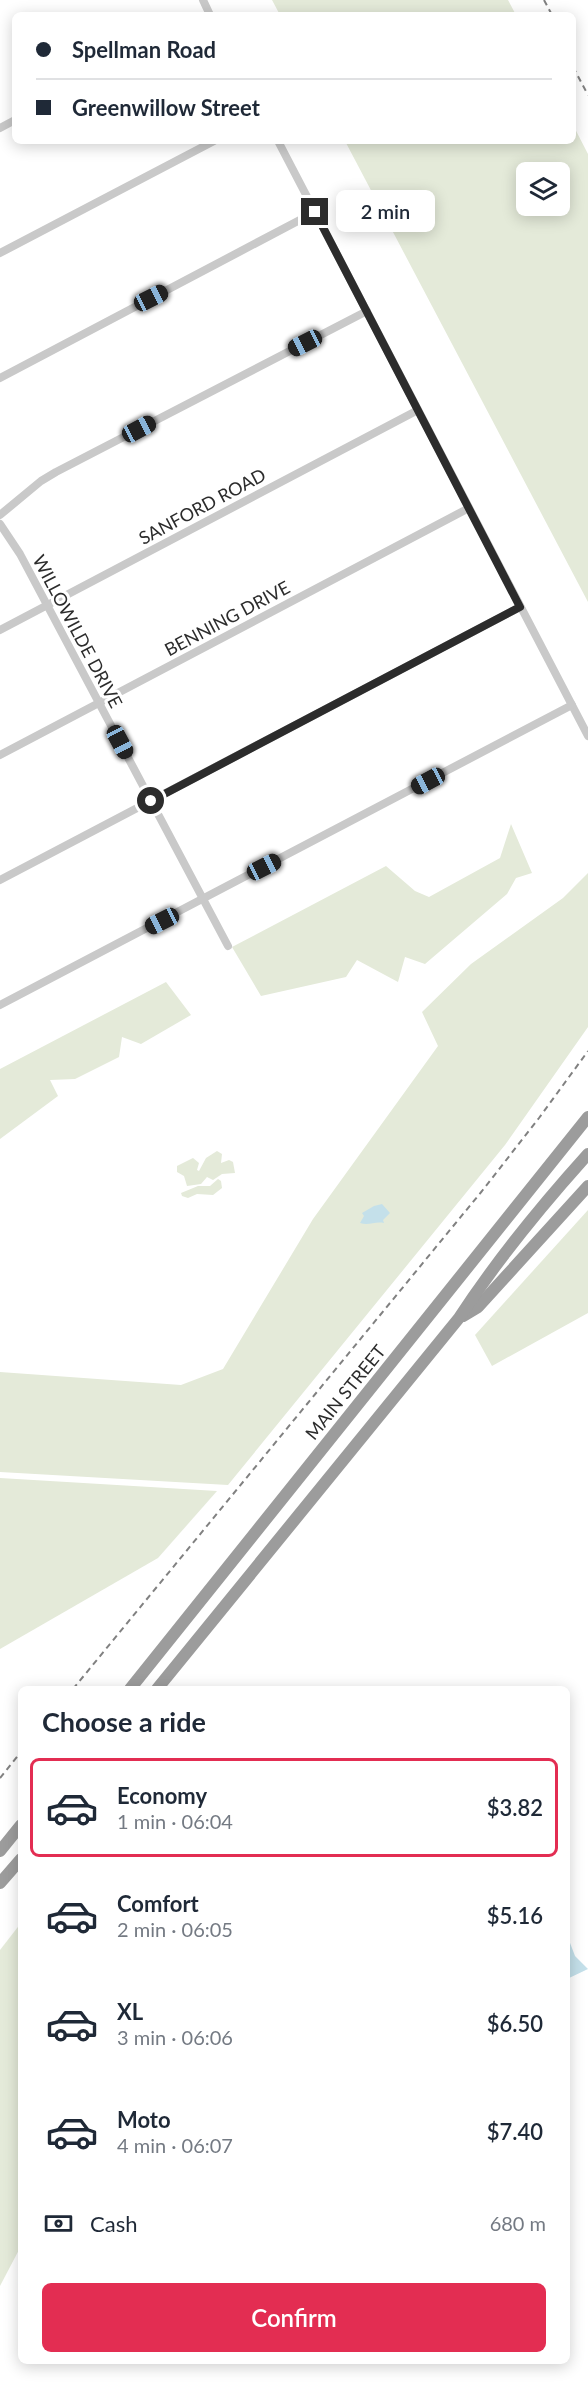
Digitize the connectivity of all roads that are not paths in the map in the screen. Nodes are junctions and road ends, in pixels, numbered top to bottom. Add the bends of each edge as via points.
1 (208, 144) edge
2 (280, 144) edge
3 (315, 212) junction
4 (0, 253) edge
5 (367, 311) junction
6 (0, 378) edge
7 (418, 410) junction
8 (469, 508) junction
9 (0, 515) edge
10 (0, 524) edge
11 (47, 605) junction
12 (520, 607) junction
13 (0, 630) edge
14 (99, 703) junction
15 (572, 705) junction
16 (588, 736) edge
17 (0, 755) edge
18 (151, 801) junction
19 (0, 880) edge
20 (203, 899) junction
21 (228, 945) dead end
22 (0, 1005) edge
23 (588, 1116) edge
24 (588, 1154) edge
25 (588, 1186) edge
26 (459, 1318) junction
27 (132, 1686) edge
28 (159, 1686) edge
29 (18, 1829) edge
30 (3, 1847) edge
31 (18, 1862) edge
32 (0, 1883) edge

1 - 4 street
2 - 3 street
3 - 5 street
3 - 6 street
5 - 7 street
5 - 9 street via 56,472
7 - 8 street
7 - 11 street, SANFORD ROAD
8 - 12 street
8 - 14 street, BENNING DRIVE
10 - 11 street, WILLOWILDE DRIVE
11 - 13 street, SANFORD ROAD
11 - 14 street, WILLOWILDE DRIVE
12 - 15 street
12 - 18 street
14 - 17 street, BENNING DRIVE
14 - 18 street, WILLOWILDE DRIVE
15 - 16 street
15 - 20 street
18 - 19 street
18 - 20 street, WILLOWILDE DRIVE
20 - 21 street, WILLOWILDE DRIVE
20 - 22 street
23 - 27 highway, MAIN STREET
24 - 26 highway via 560,1184
25 - 26 highway via 478,1307
26 - 28 highway
29 - 30 highway
31 - 32 highway

